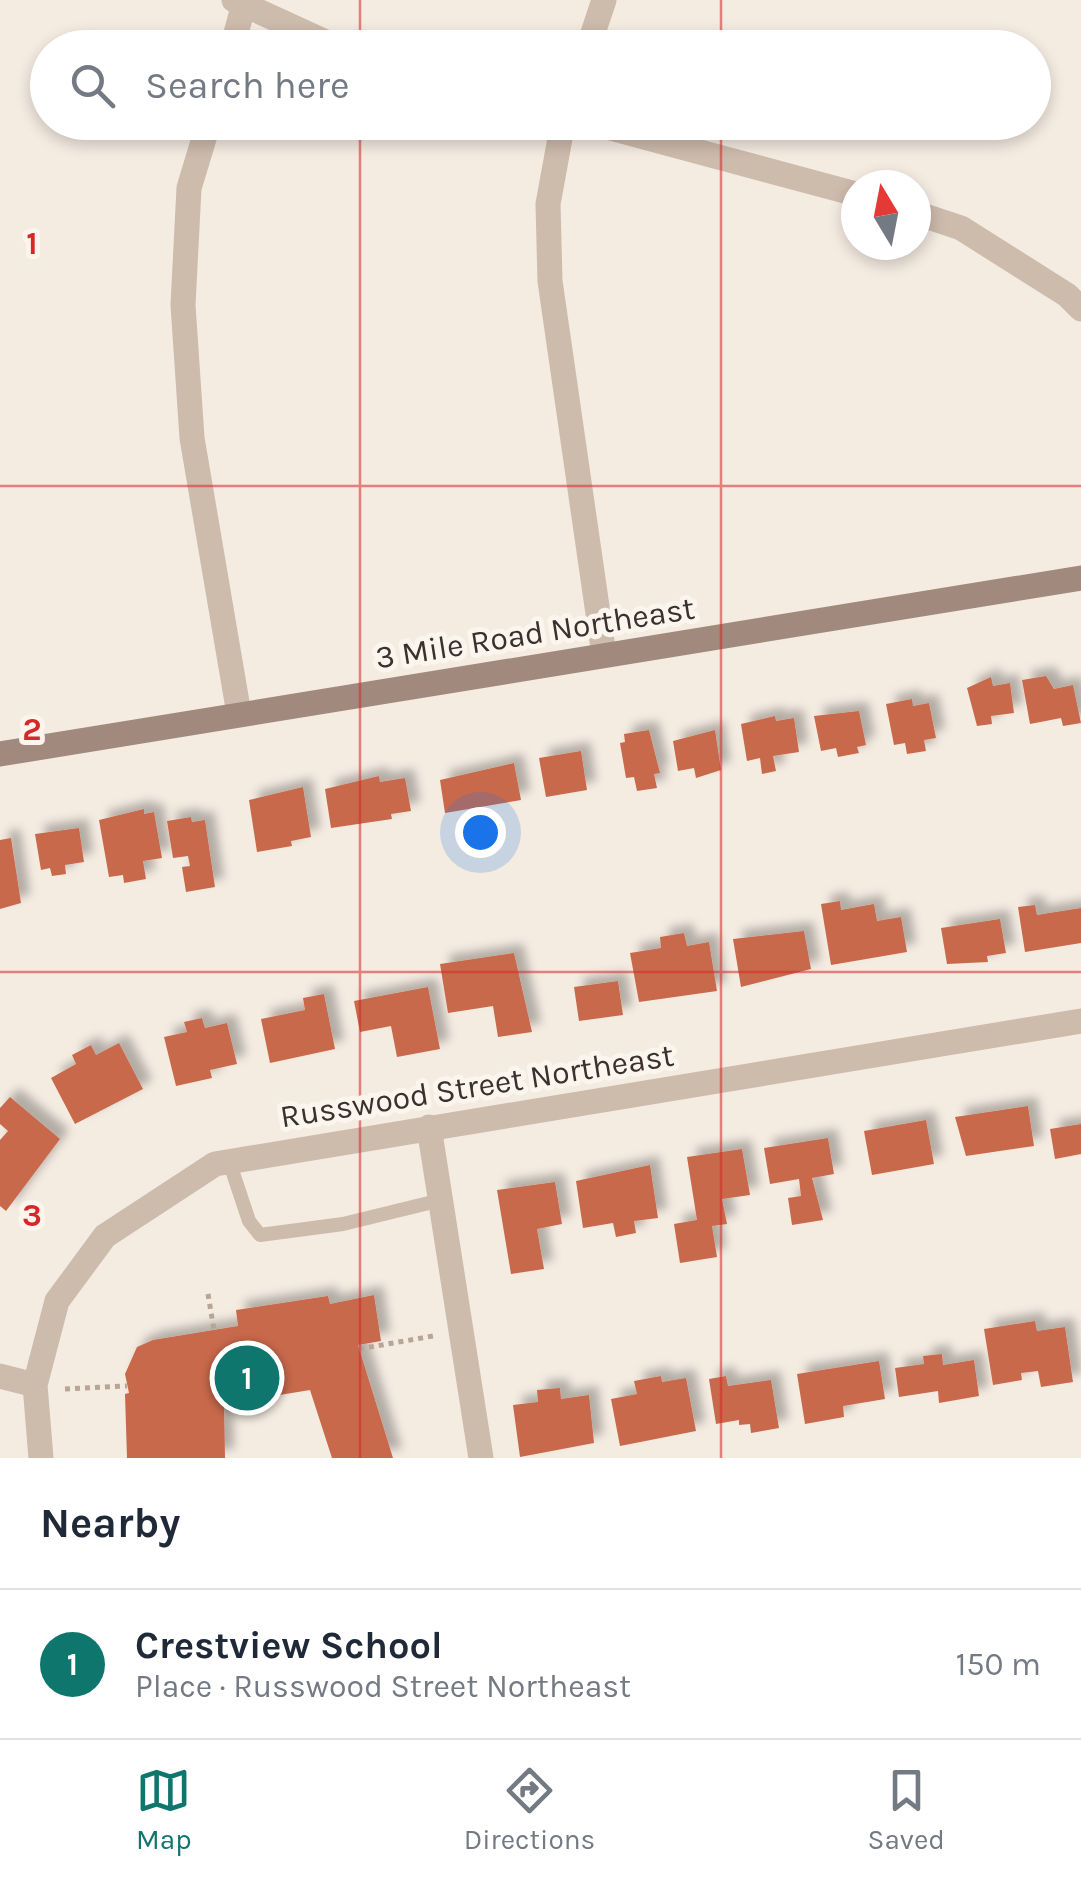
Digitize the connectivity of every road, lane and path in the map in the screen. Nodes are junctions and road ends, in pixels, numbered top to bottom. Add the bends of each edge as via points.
1 (604, 0) edge
2 (241, 2) edge
3 (236, 30) edge
4 (301, 30) edge
5 (594, 30) edge
6 (204, 140) edge
7 (560, 140) edge
8 (655, 140) edge
9 (841, 190) edge
10 (931, 218) edge
11 (1081, 308) edge
12 (1081, 578) edge
13 (604, 655) junction
14 (238, 714) junction
15 (0, 754) edge
16 (1081, 1020) edge
17 (429, 1127) junction
18 (229, 1161) junction
19 (441, 1200) junction
20 (208, 1294) dead end
21 (214, 1330) dead end
22 (433, 1336) dead end
23 (359, 1349) dead end
24 (0, 1376) edge
25 (36, 1385) junction
26 (127, 1386) dead end
27 (65, 1389) dead end
28 (41, 1458) edge
29 (481, 1458) edge

1 - 5 street
2 - 3 street
2 - 4 street
6 - 14 street via 189,188 183,305 192,438
7 - 13 street via 548,204 550,280
8 - 9 street
10 - 11 street via 961,228
12 - 13 main road, 3 Mile Road Northeast
13 - 14 main road, 3 Mile Road Northeast
14 - 15 main road, 3 Mile Road Northeast
16 - 17 street, Russwood Street Northeast
17 - 18 street, Russwood Street Northeast
17 - 19 street
18 - 19 lane via 260,1235 344,1224
18 - 25 street, Russwood Street Northeast via 160,1196 105,1236 57,1301
19 - 29 street
20 - 21 path
22 - 23 path
24 - 25 street
25 - 28 street, Russwood Street Northeast
26 - 27 path

